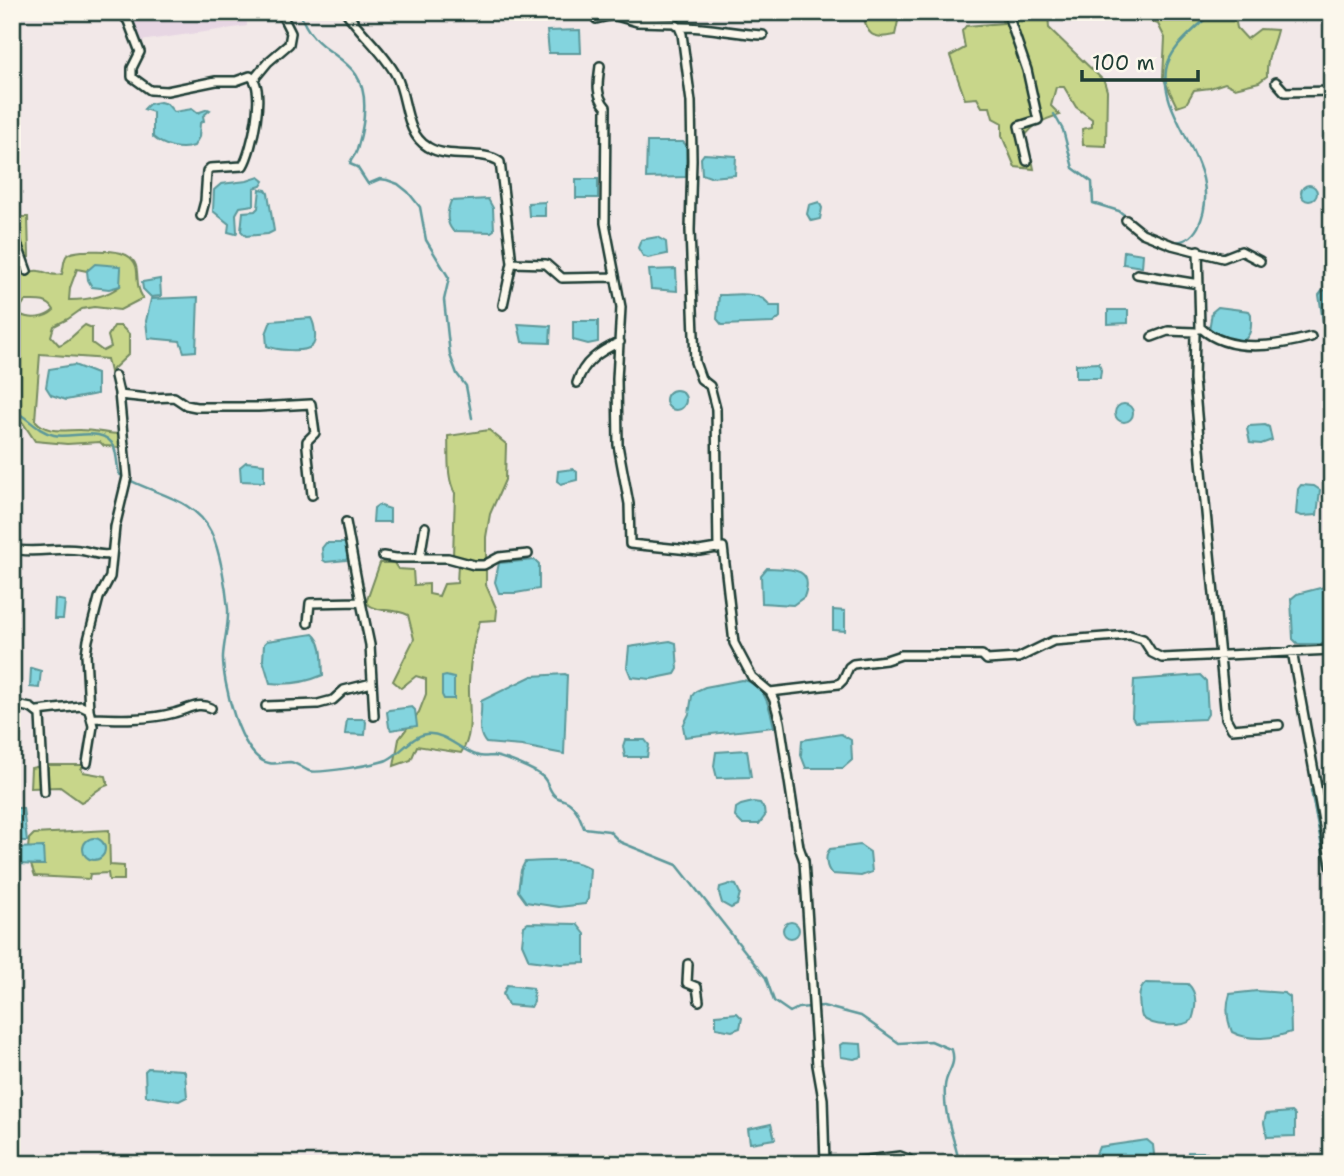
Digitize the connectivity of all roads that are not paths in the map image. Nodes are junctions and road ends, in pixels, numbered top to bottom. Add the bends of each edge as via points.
1 (121, 12) edge
2 (288, 12) edge
3 (346, 12) edge
4 (653, 12) edge
5 (1007, 12) edge
6 (596, 19) dead end
7 (652, 22) junction
8 (679, 27) junction
9 (763, 35) dead end
10 (600, 66) dead end
11 (254, 79) junction
12 (1276, 82) dead end
13 (1332, 91) edge
14 (1027, 162) dead end
15 (201, 216) dead end
16 (1126, 220) dead end
17 (12, 230) edge
18 (1198, 250) junction
19 (1260, 261) dead end
20 (512, 263) junction
21 (27, 271) dead end
22 (1137, 274) dead end
23 (614, 277) junction
24 (1199, 284) junction
25 (503, 305) dead end
26 (1198, 330) junction
27 (1152, 337) dead end
28 (1311, 337) dead end
29 (620, 342) junction
30 (115, 376) dead end
31 (577, 383) dead end
32 (119, 395) junction
33 (312, 495) dead end
34 (346, 522) dead end
35 (425, 527) dead end
36 (719, 548) junction
37 (12, 549) edge
38 (111, 554) junction
39 (528, 554) dead end
40 (383, 556) dead end
41 (420, 558) junction
42 (361, 602) junction
43 (308, 623) dead end
44 (1332, 650) edge
45 (1292, 651) junction
46 (1220, 655) junction
47 (372, 683) junction
48 (770, 692) junction
49 (12, 704) edge
50 (266, 706) dead end
51 (211, 708) dead end
52 (38, 711) junction
53 (90, 714) junction
54 (374, 716) dead end
55 (1279, 725) dead end
56 (87, 763) dead end
57 (44, 792) dead end
58 (1332, 870) edge
59 (688, 964) dead end
60 (699, 1001) dead end
61 (825, 1164) edge
62 (834, 1164) edge
63 (911, 1164) edge

1 - 11 street via 140,52 132,77 150,90
2 - 11 street via 284,19 291,33 289,44
3 - 20 street via 397,77 409,122 419,140 442,153 500,162
4 - 7 street
5 - 14 street via 1038,120 1019,126
6 - 7 street via 613,15
7 - 8 street
8 - 9 street
8 - 36 street via 691,102 695,362 701,379 710,386 716,409
10 - 23 street via 597,90 606,107 605,223
11 - 15 street via 258,93 248,158 243,166 210,168
12 - 13 street via 1285,92
16 - 18 street via 1159,241
17 - 21 street
18 - 19 street via 1223,258 1241,251
18 - 24 street
20 - 23 street via 546,264 562,278
20 - 25 street
22 - 24 street
23 - 29 street via 621,307
24 - 26 street
26 - 27 street via 1168,331
26 - 28 street via 1232,343 1279,345
26 - 46 street via 1194,380
29 - 31 street via 588,362
29 - 36 street via 618,445 629,504 630,544
30 - 32 street
32 - 33 street via 174,397 196,407 311,404 315,433 307,447
32 - 38 street via 127,477
34 - 42 street
35 - 41 street
36 - 48 street via 723,547 734,643 752,677
37 - 38 street
38 - 53 street via 110,577 99,598 86,654
39 - 41 street via 499,557 484,565
40 - 41 street
42 - 43 street via 310,603
42 - 47 street
44 - 45 street
45 - 46 street
45 - 58 street
46 - 48 street via 1162,657 1152,653 1143,639 1099,636 1054,641 1018,658 908,655 858,663 849,667 839,684
46 - 55 street via 1226,718 1232,729
47 - 50 street via 344,690 333,700 318,704
47 - 54 street
48 - 61 street via 780,722 804,861
49 - 52 street
51 - 53 street via 199,705 164,715 118,719
52 - 53 street via 81,706
52 - 57 street
53 - 56 street via 92,740
59 - 60 street via 687,983 698,990
62 - 63 street via 891,1157 908,1159

